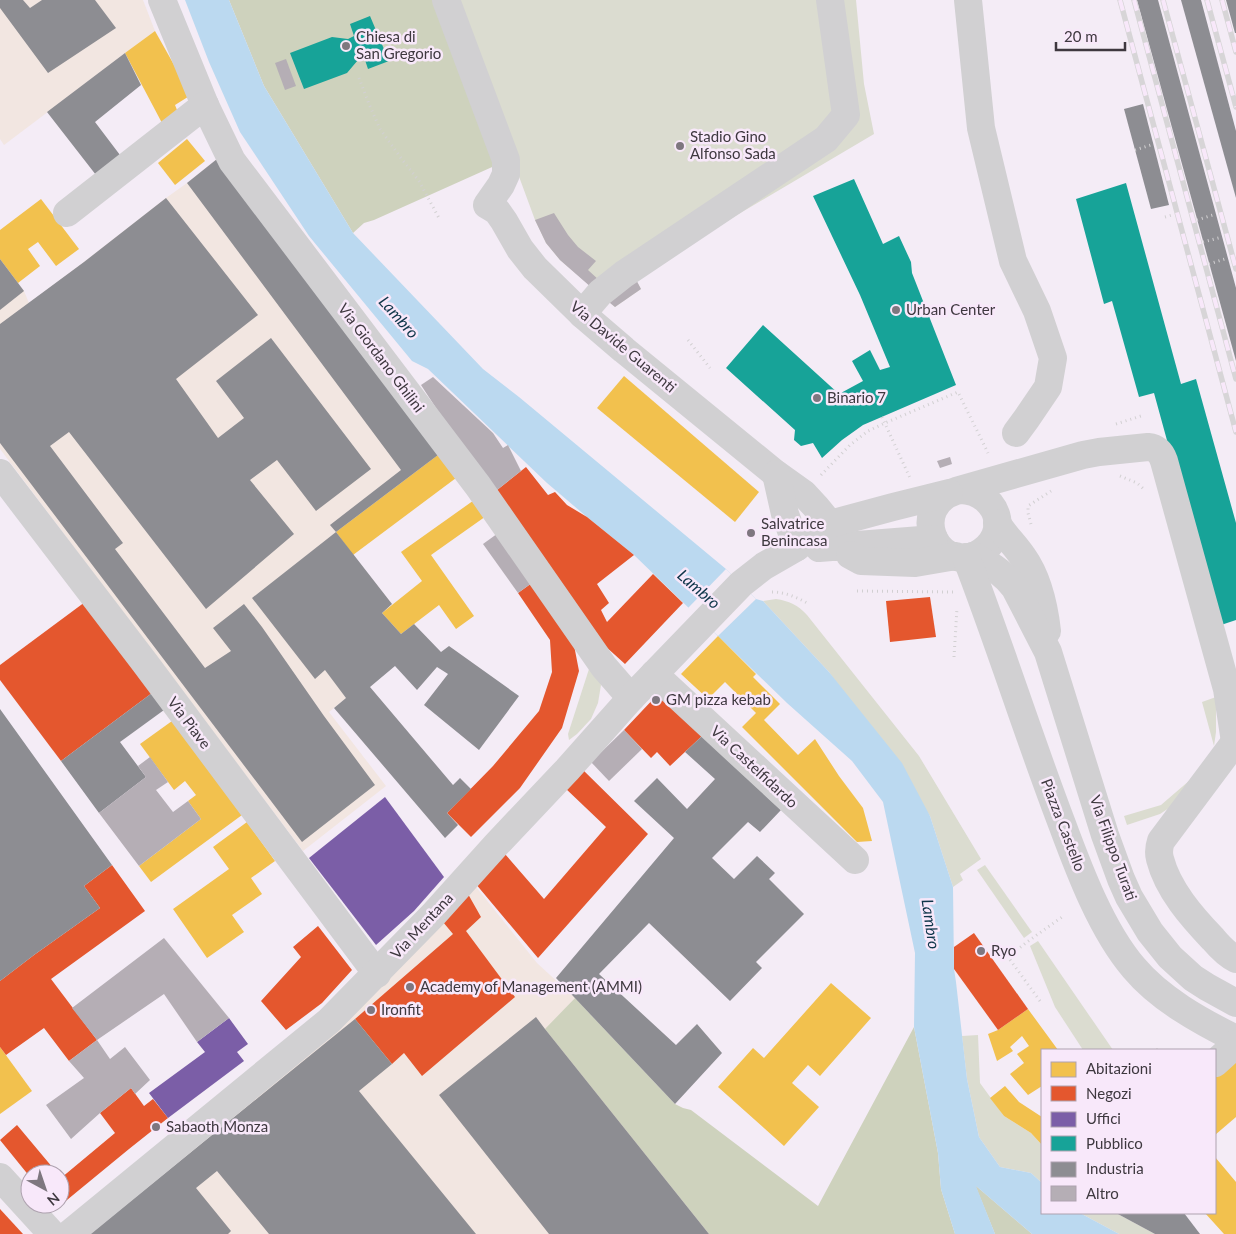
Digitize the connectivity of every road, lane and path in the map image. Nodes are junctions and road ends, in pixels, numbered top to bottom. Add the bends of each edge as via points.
1 (162, 0) edge
2 (446, 0) edge
3 (830, 0) edge
4 (968, 0) edge
5 (359, 78) dead end
6 (205, 105) junction
7 (1154, 144) dead end
8 (1135, 150) dead end
9 (67, 213) dead end
10 (1167, 214) dead end
11 (1216, 214) dead end
12 (1172, 216) dead end
13 (440, 220) dead end
14 (1197, 220) dead end
15 (1222, 237) dead end
16 (1203, 242) dead end
17 (1228, 258) dead end
18 (1209, 264) dead end
19 (582, 314) junction
20 (688, 340) dead end
21 (710, 368) dead end
22 (882, 417) dead end
23 (884, 423) junction
24 (1016, 433) dead end
25 (988, 453) dead end
26 (0, 473) edge
27 (776, 474) junction
28 (1018, 474) junction
29 (1115, 476) dead end
30 (910, 478) dead end
31 (816, 479) dead end
32 (1055, 489) dead end
33 (955, 492) junction
34 (1148, 492) dead end
35 (1028, 506) dead end
36 (996, 517) junction
37 (833, 535) junction
38 (934, 539) junction
39 (797, 547) junction
40 (965, 556) junction
41 (857, 591) dead end
42 (959, 592) dead end
43 (958, 600) dead end
44 (1048, 652) junction
45 (954, 657) dead end
46 (654, 674) junction
47 (631, 698) junction
48 (1236, 743) edge
49 (854, 860) dead end
50 (1062, 917) dead end
51 (1236, 959) edge
52 (376, 974) junction
53 (1040, 1001) dead end
54 (1236, 1003) edge
55 (1236, 1038) edge
56 (1236, 1044) edge
57 (1216, 1062) edge
58 (0, 1177) edge
59 (52, 1234) edge
60 (69, 1234) edge

1 - 6 street, Via Giordano Ghilini
2 - 19 street, Via Davide Guarenti via 506,160 504,180 486,205 497,211 535,268
3 - 19 street via 846,115 826,139 624,274 600,293
4 - 24 street via 981,128 1013,261 1037,311 1053,358 1048,387
5 - 13 path via 380,129 419,181
6 - 9 street
6 - 47 street, Via Giordano Ghilini via 232,161 478,486 604,667
7 - 8 path
10 - 12 path via 1165,217
11 - 14 path
15 - 16 path
17 - 18 path
19 - 27 street, Via Davide Guarenti
20 - 21 path
22 - 23 path
23 - 25 path via 958,392
23 - 30 path
23 - 31 path via 850,445
26 - 52 street, Via Piave
27 - 37 street, Via Davide Guarenti via 816,506
27 - 39 street
28 - 33 street
28 - 36 street via 999,495 994,506
28 - 48 street via 1100,452 1148,448 1159,451 1227,690
29 - 34 path via 1123,476
32 - 35 path
33 - 36 street via 982,496 992,505
33 - 37 street
33 - 38 street via 936,504 930,520
36 - 40 street via 994,537 989,545 982,552
36 - 44 street, Via Filippo Turati via 1033,574 1044,611
37 - 38 street
37 - 39 street via 814,534
37 - 40 street via 861,561 915,563
38 - 40 street via 943,551
39 - 46 street, Via Mentana via 741,584
40 - 44 street, Via Filippo Turati via 996,568 1009,580
40 - 55 street, Piazza Castello via 1050,794 1094,902 1114,941 1134,968 1159,992 1207,1024
41 - 42 path
43 - 45 path
44 - 54 street, Via Filippo Turati via 1108,843 1129,897 1150,932 1182,969
46 - 47 street, Via Mentana
46 - 49 street, Via Castelfidardo
47 - 52 street, Via Mentana
48 - 51 street via 1161,841 1158,850 1175,892 1206,932
50 - 53 path via 1008,957
52 - 60 street, Via Mentana via 329,1021
56 - 57 street
58 - 59 street

